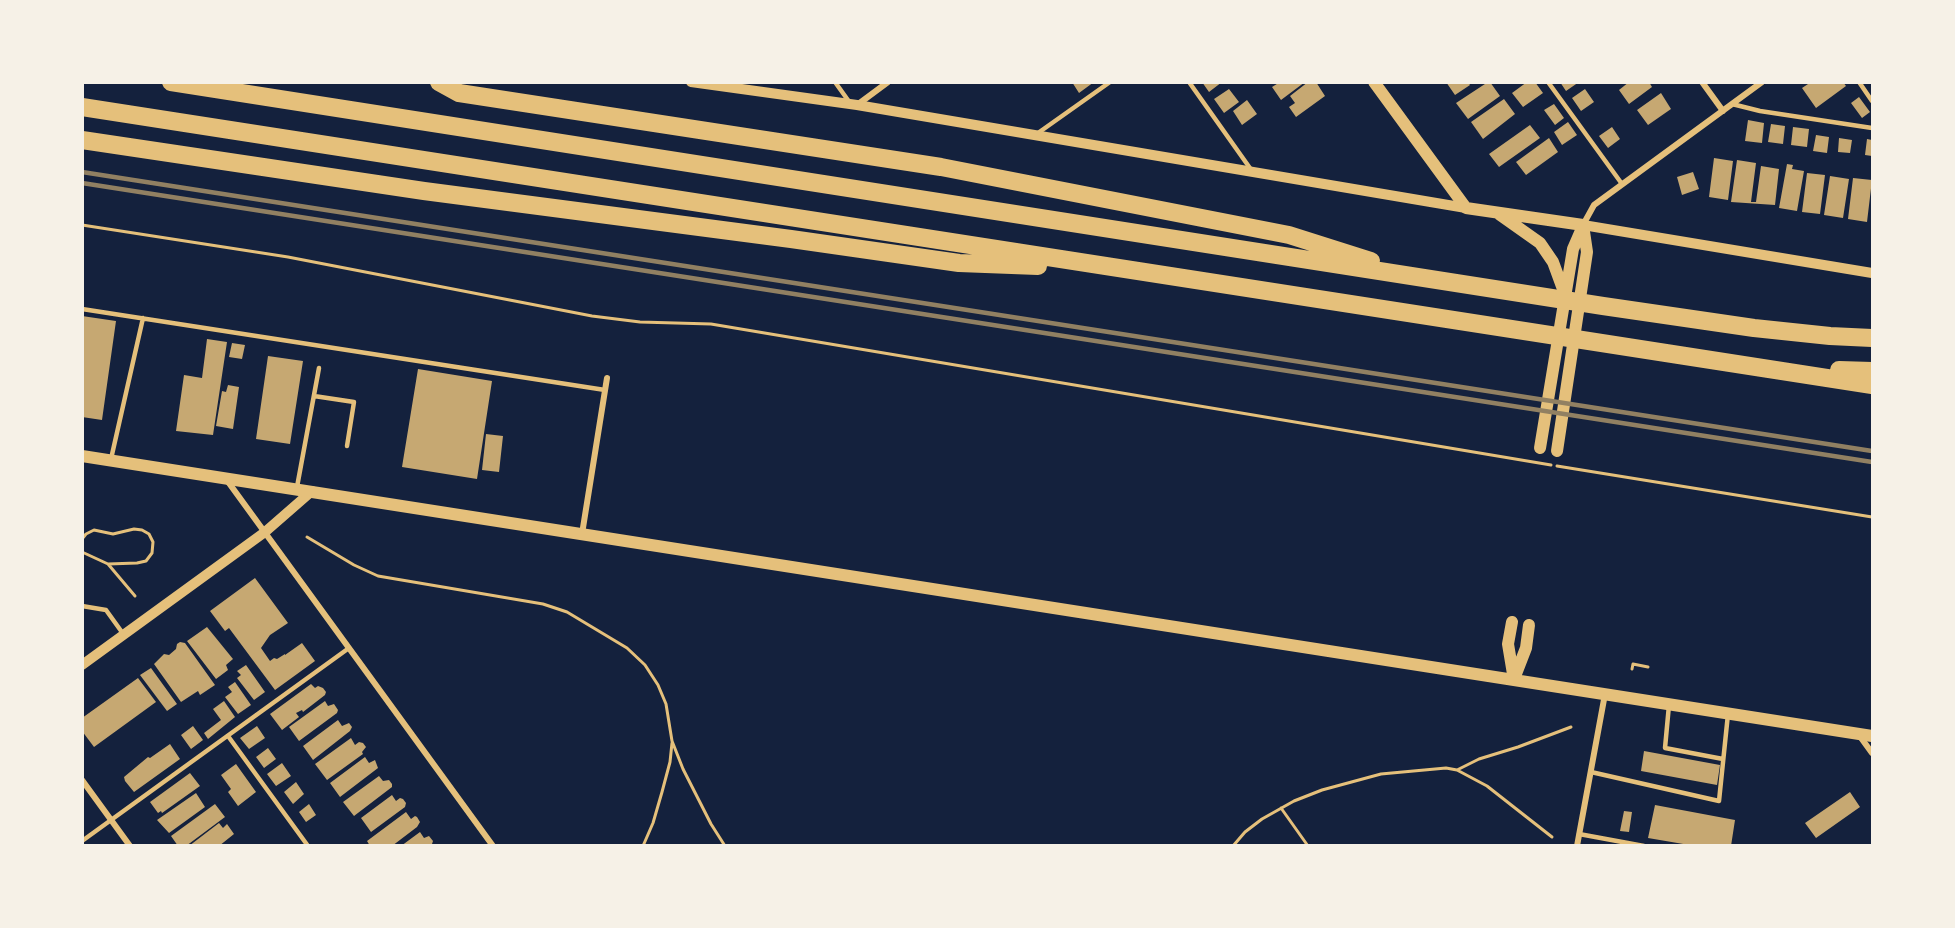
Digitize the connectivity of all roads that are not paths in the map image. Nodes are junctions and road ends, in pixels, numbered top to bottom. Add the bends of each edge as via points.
1 (171, 82) edge
2 (439, 82) edge
3 (691, 82) edge
4 (835, 82) edge
5 (888, 82) edge
6 (1110, 82) edge
7 (1189, 82) edge
8 (1374, 82) edge
9 (1548, 82) edge
10 (1702, 82) edge
11 (1762, 82) edge
12 (1859, 82) edge
13 (1872, 101) edge
14 (854, 105) junction
15 (1732, 105) junction
16 (82, 107) edge
17 (1723, 111) junction
18 (1872, 128) edge
19 (1035, 135) junction
20 (82, 140) edge
21 (1252, 172) junction
22 (1622, 184) junction
23 (1466, 208) junction
24 (1496, 212) junction
25 (1583, 225) junction
26 (1116, 269) junction
27 (1872, 273) edge
28 (1430, 279) junction
29 (1565, 295) junction
30 (82, 309) edge
31 (142, 318) junction
32 (1872, 338) edge
33 (1756, 367) junction
34 (319, 368) dead end
35 (607, 378) dead end
36 (1872, 378) edge
37 (605, 390) junction
38 (314, 396) junction
39 (347, 446) dead end
40 (1540, 448) dead end
41 (1557, 451) dead end
42 (82, 456) edge
43 (111, 461) junction
44 (226, 478) junction
45 (297, 490) junction
46 (312, 491) junction
47 (265, 532) junction
48 (582, 534) junction
49 (82, 606) edge
50 (1512, 622) dead end
51 (1529, 625) dead end
52 (124, 635) junction
53 (349, 648) junction
54 (82, 665) edge
55 (1514, 680) junction
56 (1605, 694) junction
57 (1670, 705) junction
58 (1728, 714) junction
59 (1859, 734) junction
60 (228, 736) junction
61 (1872, 736) edge
62 (1872, 753) edge
63 (1723, 759) junction
64 (1591, 772) junction
65 (82, 780) edge
66 (112, 820) junction
67 (1579, 834) junction
68 (82, 841) edge
69 (130, 846) edge
70 (308, 846) edge
71 (493, 846) edge
72 (1577, 846) edge
73 (1644, 846) edge

1 - 28 highway
2 - 28 highway via 459,93 941,166 1288,235
3 - 14 street
4 - 14 lane
5 - 14 street
6 - 19 lane
7 - 21 lane
8 - 23 main road
9 - 22 lane
10 - 17 street
11 - 15 street
12 - 13 lane
14 - 19 street
15 - 17 street
15 - 18 lane
16 - 26 highway
17 - 22 street
19 - 21 street
20 - 26 highway via 424,191 959,263
21 - 23 street
22 - 25 street via 1594,205
23 - 24 main road
24 - 25 main road
24 - 29 main road via 1540,243 1553,262
25 - 27 street
25 - 29 main road via 1573,249
25 - 41 main road via 1587,252
26 - 33 highway
28 - 32 highway via 1754,328
29 - 40 main road
30 - 31 lane
31 - 37 lane
31 - 43 lane
33 - 36 highway
33 - 36 highway via 1838,381
34 - 38 lane
35 - 37 street
37 - 48 street
38 - 39 lane via 354,402
38 - 45 lane
42 - 43 main road
43 - 44 main road
44 - 45 main road
44 - 47 street
45 - 46 main road
46 - 47 street
46 - 48 main road
47 - 52 street
47 - 53 street
48 - 55 main road
49 - 52 lane via 106,610
50 - 55 main road via 1508,644
51 - 55 main road via 1526,648
52 - 54 street
53 - 60 lane
53 - 71 street
55 - 56 main road
56 - 57 main road
56 - 64 street
57 - 58 main road
57 - 63 lane via 1665,748
58 - 59 main road
58 - 63 lane
59 - 61 main road
59 - 62 street
60 - 66 lane
60 - 70 lane
63 - 64 lane via 1719,801
64 - 67 street
65 - 66 street
66 - 68 lane
66 - 69 street
67 - 72 street
67 - 73 lane

